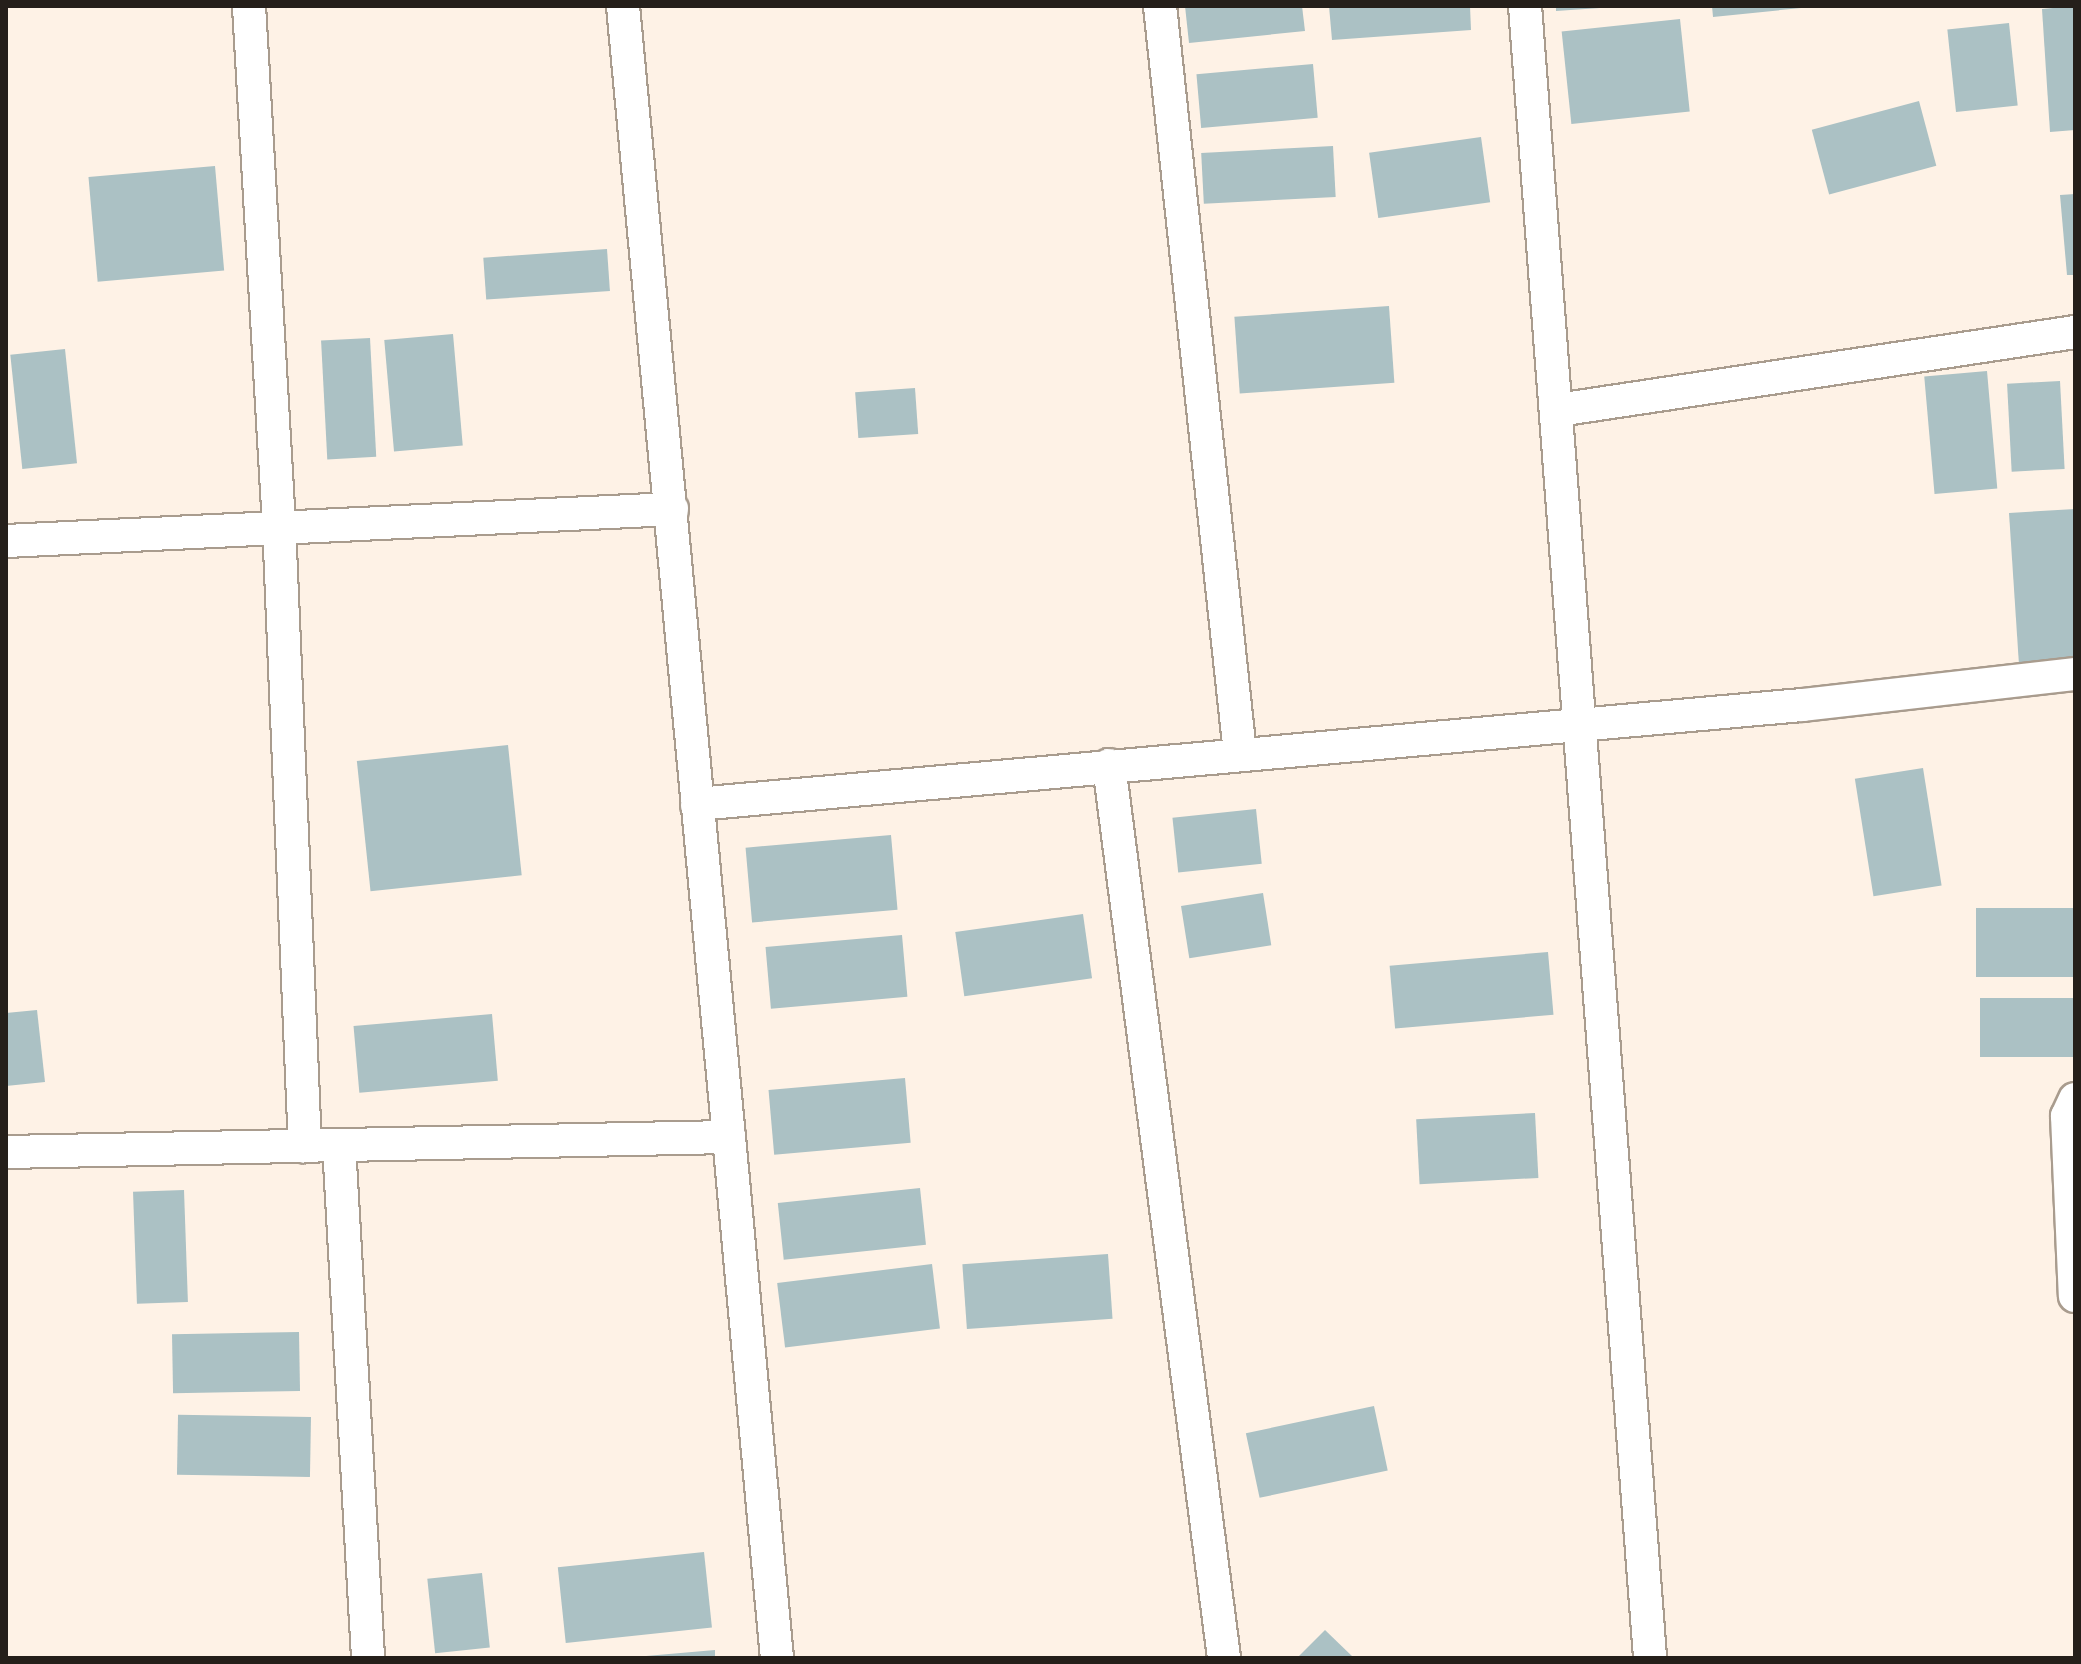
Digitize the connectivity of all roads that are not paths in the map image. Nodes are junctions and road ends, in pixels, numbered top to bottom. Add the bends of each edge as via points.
1 (249, 6) edge
2 (623, 6) edge
3 (1160, 6) edge
4 (1525, 6) edge
5 (2075, 332) edge
6 (1558, 410) junction
7 (672, 509) junction
8 (279, 524) junction
9 (6, 541) edge
10 (2075, 674) edge
11 (1579, 724) junction
12 (1240, 753) junction
13 (1109, 765) junction
14 (697, 804) junction
15 (2075, 1099) edge
16 (729, 1137) junction
17 (339, 1145) junction
18 (305, 1146) junction
19 (6, 1152) edge
20 (2075, 1296) edge
21 (368, 1658) edge
22 (777, 1658) edge
23 (1224, 1658) edge
24 (1650, 1658) edge

1 - 8 street
2 - 7 street
3 - 12 street
4 - 6 street
5 - 6 street
6 - 11 street
7 - 8 street
7 - 14 street
8 - 9 street
8 - 18 street
10 - 11 street
11 - 12 street
11 - 24 street
12 - 13 street
13 - 14 street
13 - 23 street
14 - 16 street
15 - 20 street via 2067,1116
16 - 17 street
16 - 22 street
17 - 18 street
17 - 21 street
18 - 19 street

